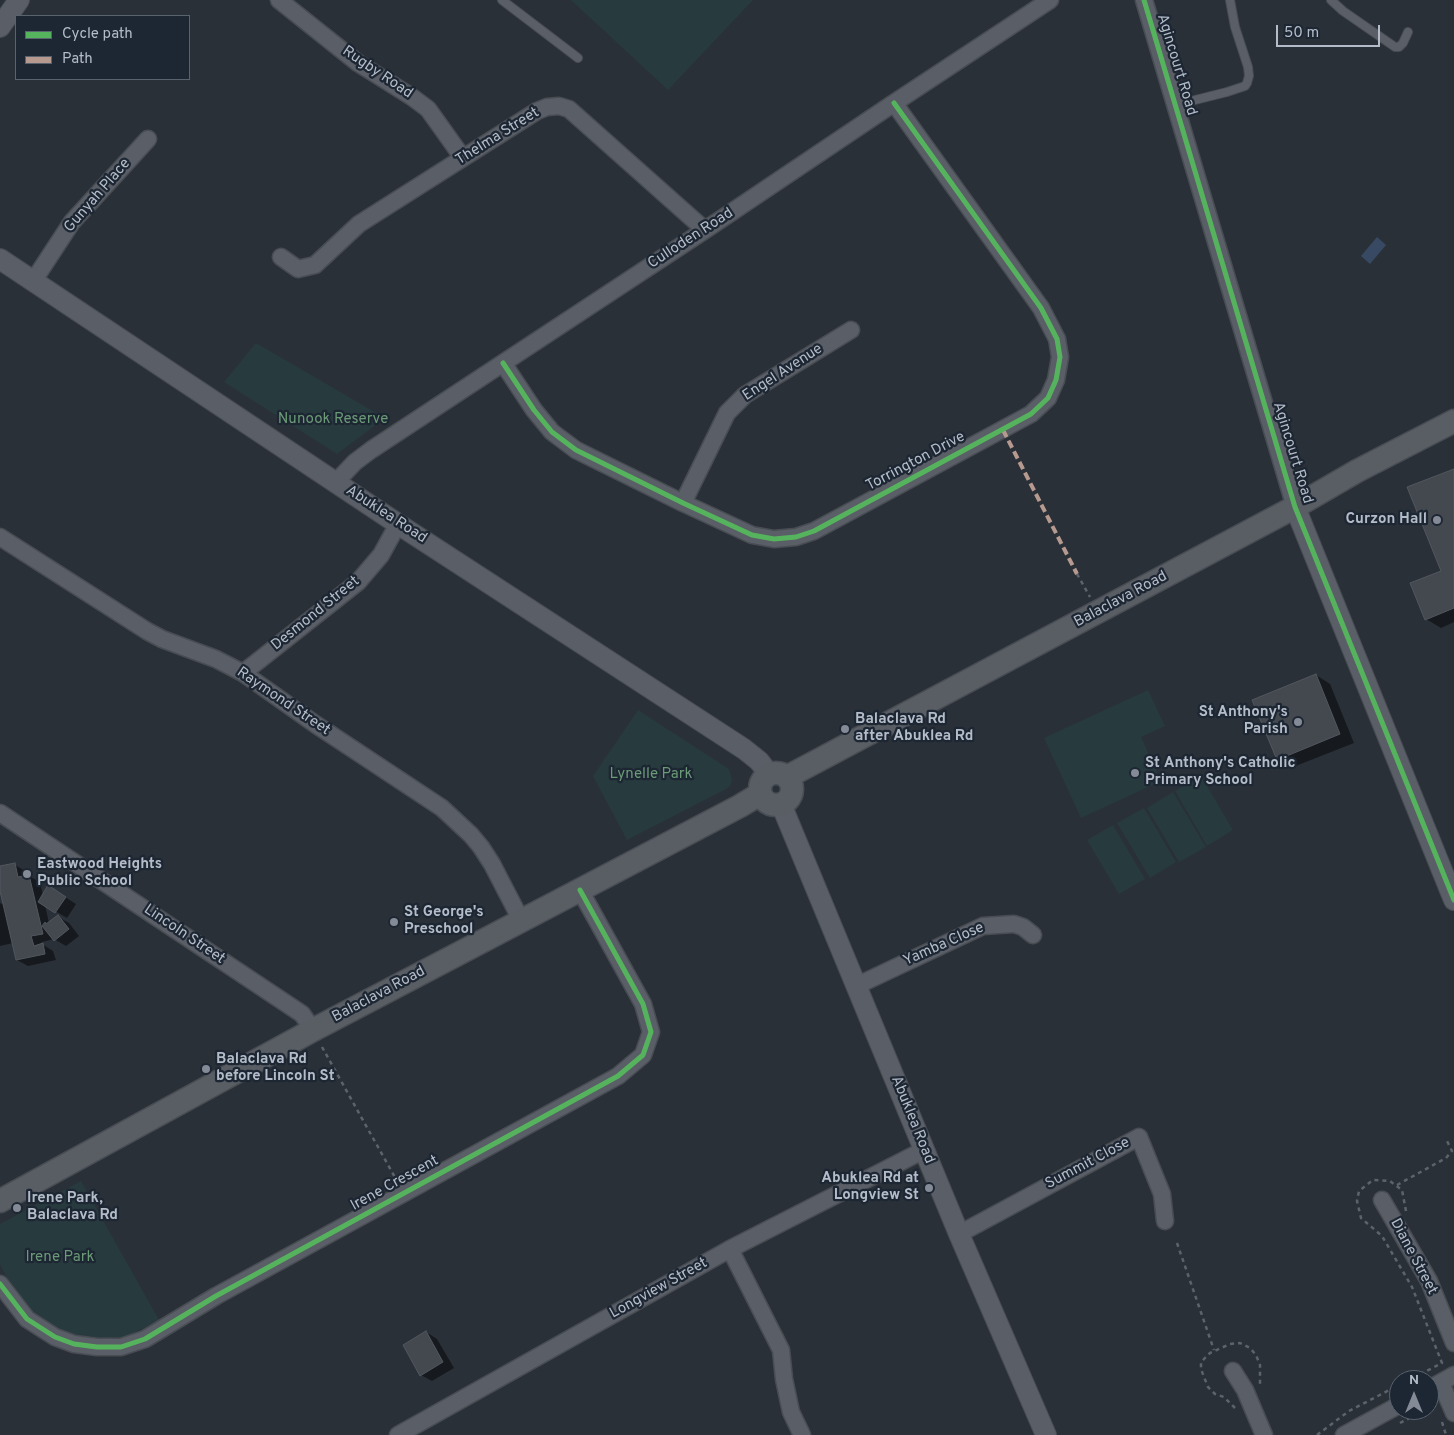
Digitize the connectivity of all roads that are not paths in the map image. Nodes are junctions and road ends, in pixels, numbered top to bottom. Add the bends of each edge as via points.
1 (19, 0) edge
2 (279, 0) edge
3 (502, 0) edge
4 (1050, 0) edge
5 (1144, 0) edge
6 (1230, 0) edge
7 (1331, 0) edge
8 (0, 27) edge
9 (1408, 32) dead end
10 (578, 58) dead end
11 (894, 103) junction
12 (1175, 105) junction
13 (148, 139) dead end
14 (463, 158) junction
15 (705, 230) junction
16 (281, 257) dead end
17 (0, 259) edge
18 (34, 280) junction
19 (851, 330) dead end
20 (502, 363) junction
21 (1454, 421) edge
22 (336, 482) junction
23 (683, 504) junction
24 (1295, 507) junction
25 (398, 524) junction
26 (0, 537) edge
27 (243, 673) junction
28 (772, 782) junction
29 (781, 804) joint
30 (0, 813) edge
31 (580, 890) junction
32 (1454, 900) edge
33 (521, 920) junction
34 (1033, 935) dead end
35 (856, 986) junction
36 (317, 1038) junction
37 (924, 1150) junction
38 (1382, 1200) dead end
39 (0, 1201) edge
40 (1165, 1221) dead end
41 (959, 1234) junction
42 (730, 1249) junction
43 (0, 1284) edge
44 (1454, 1343) edge
45 (1233, 1370) dead end
46 (1441, 1383) edge
47 (1389, 1410) edge
48 (1454, 1413) edge
49 (398, 1435) edge
50 (802, 1435) edge
51 (1046, 1435) edge
52 (1264, 1435) edge
53 (1344, 1435) edge

1 - 8 street
2 - 14 street, Rugby Road via 358,62 428,109
3 - 10 lane
4 - 11 street, Culloden Road
5 - 12 street, Agincourt Road
6 - 12 lane via 1248,67 1247,83 1227,92
7 - 9 lane via 1395,47 1403,43
11 - 15 street, Culloden Road
11 - 23 street, Torrington Drive via 1052,327 1060,357 1056,380 1048,398 1031,414 1003,430 814,531 796,537 774,539 752,535
12 - 24 street, Agincourt Road
13 - 18 street, Gunyah Place via 72,222
14 - 15 street, Thelma Street via 537,111 558,106 569,110
14 - 16 street, Thelma Street via 359,224 315,265 298,268
15 - 20 street, Culloden Road
17 - 18 street, Abuklea Road
18 - 22 street, Abuklea Road
19 - 23 street, Engel Avenue via 745,395 727,413
20 - 22 street, Culloden Road via 371,450
20 - 23 street, Torrington Drive via 552,432 576,450
21 - 24 main road, Balaclava Road
22 - 25 street, Abuklea Road
24 - 28 main road, Balaclava Road
24 - 32 street, Agincourt Road
25 - 27 street, Desmond Street via 381,556 358,582
25 - 28 street, Abuklea Road via 744,749 754,756
26 - 27 street, Raymond Street via 147,631
27 - 33 street, Raymond Street via 457,821 492,864
28 - 29 main road via 766,802
28 - 31 main road, Balaclava Road via 740,806
29 - 35 street, Abuklea Road
30 - 36 street, Lincoln Street via 302,1014
31 - 33 main road, Balaclava Road
31 - 43 street, Irene Crescent via 643,1004 651,1032 643,1055 618,1076 216,1296 145,1339 121,1347 97,1347 55,1338 27,1319
33 - 36 main road, Balaclava Road
34 - 35 street, Yamba Close via 1014,924 983,926
35 - 37 street, Abuklea Road
36 - 39 main road, Balaclava Road
37 - 41 street, Abuklea Road
37 - 42 street, Longview Street
38 - 44 street, Diane Street via 1429,1281
40 - 41 street, Summit Close via 1162,1194 1139,1136
41 - 51 street, Abuklea Road
42 - 49 street, Longview Street
42 - 50 street via 780,1350 791,1412
45 - 52 street
46 - 48 street
47 - 53 street

